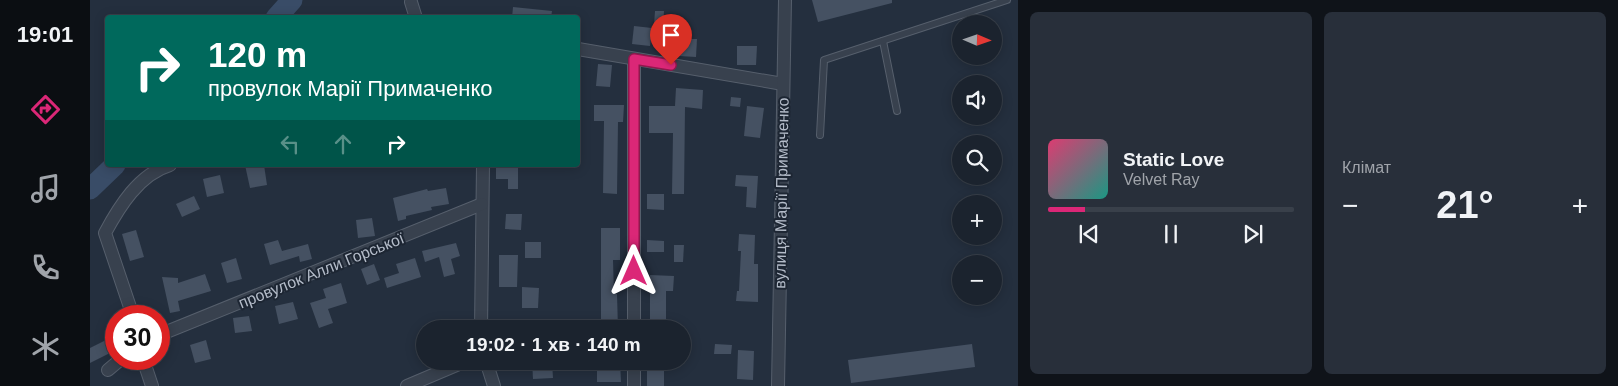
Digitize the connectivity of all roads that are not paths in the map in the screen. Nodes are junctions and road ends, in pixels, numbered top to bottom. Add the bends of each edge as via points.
1 (785, 0) edge
2 (1007, 0) edge
3 (412, 2) dead end
4 (415, 15) edge
5 (883, 41) junction
6 (580, 50) edge
7 (634, 59) junction
8 (784, 84) junction
9 (897, 111) dead end
10 (820, 135) dead end
11 (167, 167) edge
12 (483, 167) edge
13 (482, 204) junction
14 (129, 305) edge
15 (481, 320) edge
16 (634, 320) edge
17 (170, 331) edge
18 (147, 370) edge
19 (445, 370) edge
20 (489, 370) edge
21 (634, 370) edge
22 (152, 386) edge
23 (407, 386) edge
24 (494, 386) edge
25 (634, 386) edge
26 (778, 386) edge

1 - 8 street, вулиця Марії Примаченко
2 - 5 lane
3 - 4 street
5 - 9 lane
5 - 10 lane via 824,60
6 - 7 street
7 - 8 street
7 - 16 street
8 - 26 street, вулиця Марії Примаченко
11 - 14 street via 146,179 120,205 105,233
12 - 13 street
13 - 15 street
13 - 17 street, провулок Алли Горської
18 - 22 street
19 - 23 street
20 - 24 street
21 - 25 street

